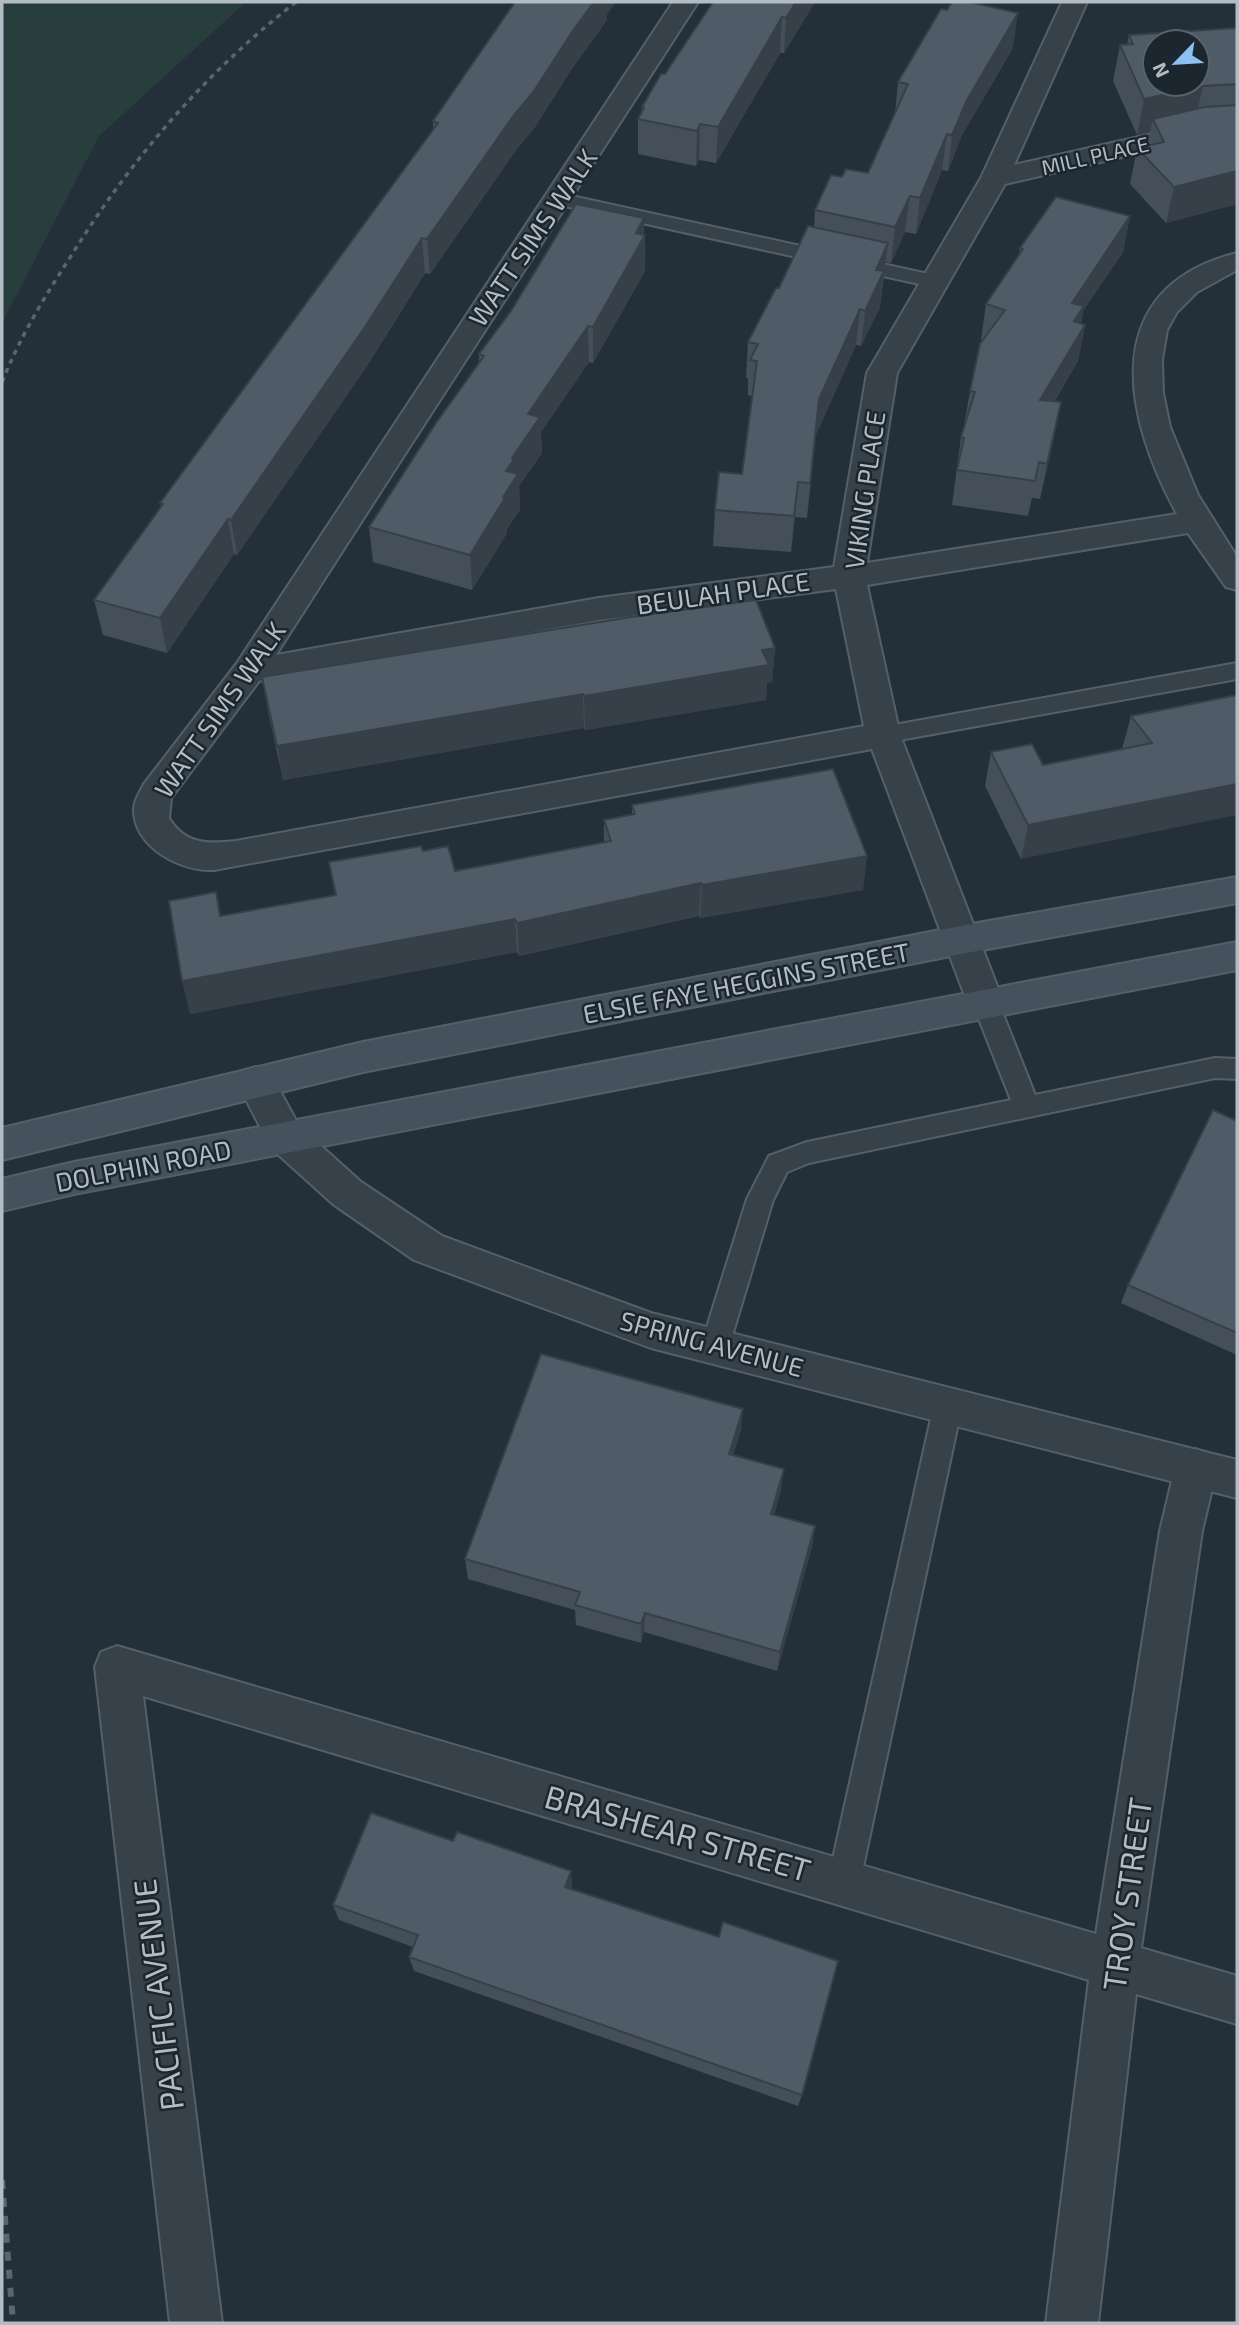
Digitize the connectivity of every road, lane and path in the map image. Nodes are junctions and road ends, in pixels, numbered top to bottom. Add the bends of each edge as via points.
1 (685, 2) edge
2 (1075, 2) edge
3 (1237, 130) edge
4 (995, 178) junction
5 (558, 199) junction
6 (1237, 261) edge
7 (933, 281) junction
8 (1197, 521) junction
9 (849, 574) junction
10 (1237, 579) edge
11 (249, 671) junction
12 (1237, 671) edge
13 (883, 735) junction
14 (1237, 890) edge
15 (961, 940) junction
16 (1237, 956) edge
17 (986, 1004) junction
18 (1237, 1069) edge
19 (256, 1082) junction
20 (1027, 1107) junction
21 (285, 1137) junction
22 (2, 1144) edge
23 (2, 1195) edge
24 (715, 1346) junction
25 (948, 1405) junction
26 (1216, 1474) edge
27 (117, 1667) joint
28 (844, 1881) junction
29 (1115, 1965) junction
30 (1237, 2000) edge
31 (196, 2323) edge
32 (1072, 2323) edge

1 - 5 street, WATT SIMS WALK
2 - 4 street, VIKING PLACE
3 - 4 street, MILL PLACE via 1196,132
4 - 7 street, VIKING PLACE
5 - 7 lane
5 - 11 street, WATT SIMS WALK
6 - 8 street via 1196,279 1179,294 1153,329 1148,359 1148,389 1157,431 1177,485
7 - 9 street, VIKING PLACE via 882,373
8 - 9 street, BEULAH PLACE via 953,562
8 - 10 street
9 - 11 street, BEULAH PLACE via 599,609
9 - 13 street, VIKING PLACE
11 - 13 street, WATT SIMS WALK via 184,753 151,808 153,822 164,838 205,857 236,855
12 - 13 lane
13 - 15 street, VIKING PLACE
14 - 15 main road, ELSIE FAYE HEGGINS STREET
15 - 17 street, VIKING PLACE
15 - 19 main road, ELSIE FAYE HEGGINS STREET
16 - 17 main road
17 - 20 lane
17 - 21 main road
18 - 20 lane via 1215,1068
19 - 21 street, SPRING AVENUE
19 - 22 main road, DOLPHIN ROAD
20 - 24 lane via 807,1153 778,1164 760,1199
21 - 23 main road, DOLPHIN ROAD
21 - 24 street, SPRING AVENUE via 347,1193 428,1248 651,1330
24 - 25 street, SPRING AVENUE
25 - 26 street, SPRING AVENUE
25 - 28 lane
26 - 29 street, TROY STREET via 1181,1531
27 - 28 street, BRASHEAR STREET
27 - 31 street, PACIFIC AVENUE
28 - 29 street, BRASHEAR STREET
29 - 30 street, BRASHEAR STREET
29 - 32 street, TROY STREET

